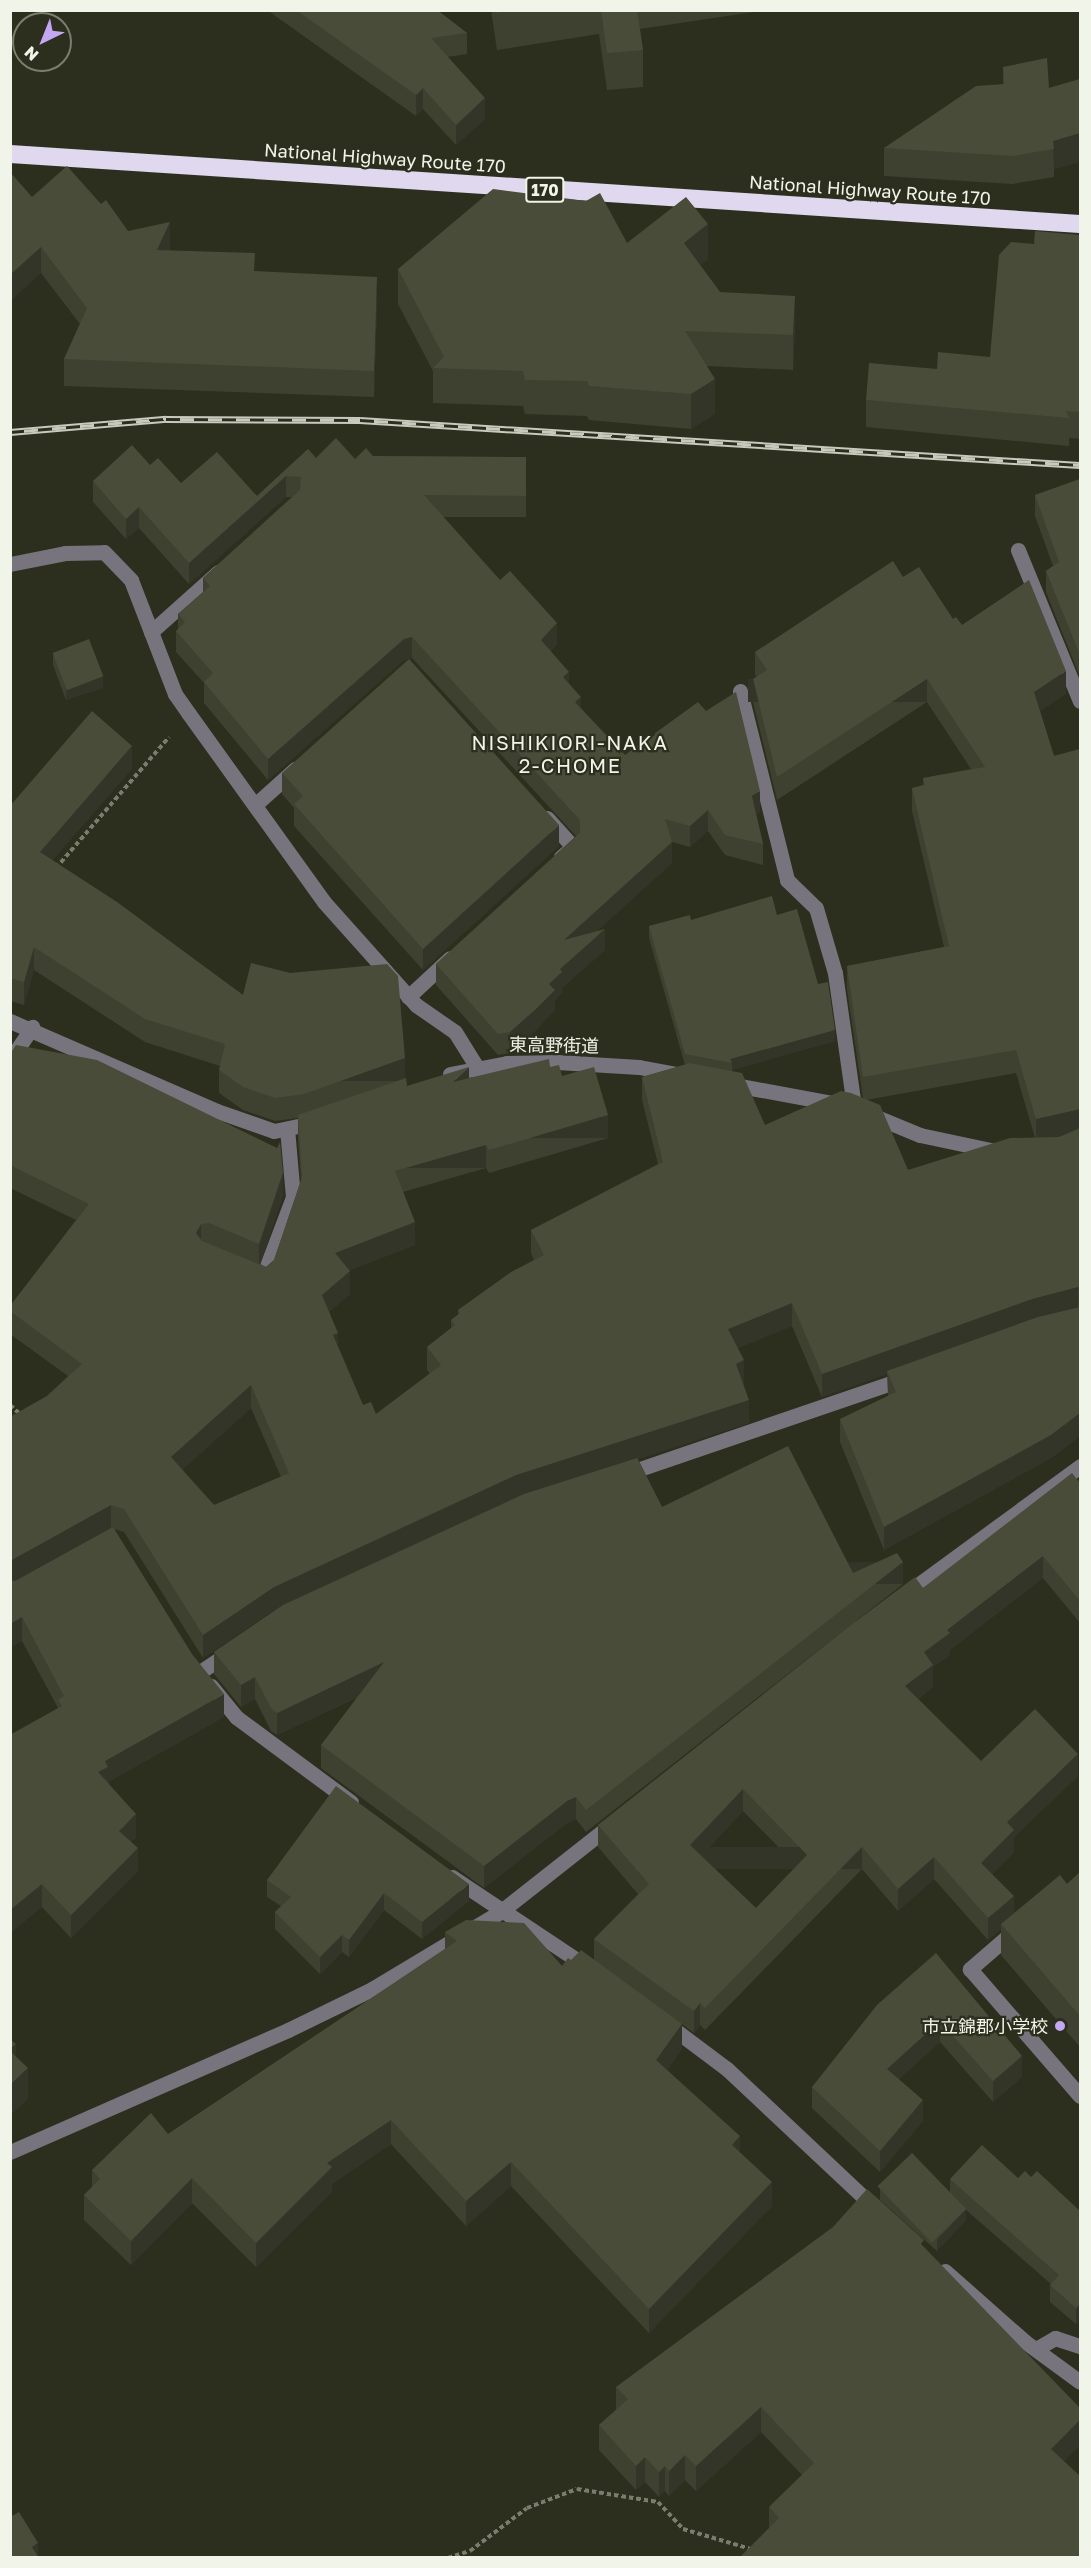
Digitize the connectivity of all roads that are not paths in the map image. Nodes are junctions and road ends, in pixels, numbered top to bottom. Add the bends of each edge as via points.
1 (10, 154) edge
2 (1080, 224) edge
3 (1018, 550) dead end
4 (231, 560) edge
5 (10, 564) edge
6 (151, 632) junction
7 (740, 692) dead end
8 (1080, 701) edge
9 (306, 759) edge
10 (534, 804) edge
11 (255, 805) junction
12 (546, 870) edge
13 (460, 949) edge
14 (408, 997) junction
15 (10, 1021) edge
16 (32, 1027) junction
17 (10, 1060) edge
18 (478, 1069) junction
19 (438, 1078) edge
20 (695, 1078) edge
21 (718, 1082) edge
22 (854, 1107) junction
23 (328, 1119) edge
24 (287, 1129) junction
25 (1016, 1152) edge
26 (245, 1272) edge
27 (927, 1371) edge
28 (1080, 1466) edge
29 (608, 1480) edge
30 (887, 1608) edge
31 (239, 1646) edge
32 (628, 1810) edge
33 (368, 1815) edge
34 (443, 1870) edge
35 (500, 1912) junction
36 (1030, 1917) edge
37 (598, 1974) edge
38 (655, 2016) edge
39 (1080, 2096) edge
40 (10, 2152) edge
41 (891, 2223) edge
42 (933, 2261) edge
43 (1080, 2346) edge
44 (1036, 2349) junction
45 (1080, 2382) edge

1 - 2 highway, National Highway Route 170 / 170
3 - 8 street
4 - 6 street
5 - 6 street via 65,553 104,552 131,580
6 - 11 street via 175,694
7 - 22 street via 787,880 816,908 835,973
9 - 11 street
10 - 12 street via 573,847
11 - 14 street via 324,902
13 - 14 street
14 - 18 street via 455,1032
15 - 16 street
16 - 17 street
16 - 24 street via 217,1111 274,1131
18 - 19 street, 東高野街道
18 - 20 street, 東高野街道 via 507,1063 557,1062 639,1067
21 - 22 street
22 - 25 street via 920,1135 976,1149
23 - 24 street
24 - 26 street via 293,1197 265,1280
27 - 29 street
28 - 30 street
31 - 33 street via 197,1667 236,1717
32 - 35 street
34 - 35 street
35 - 37 street
35 - 40 street via 372,1989
36 - 39 street via 970,1969
38 - 41 street via 727,2069
42 - 44 street
43 - 44 street via 1055,2338
44 - 45 street

